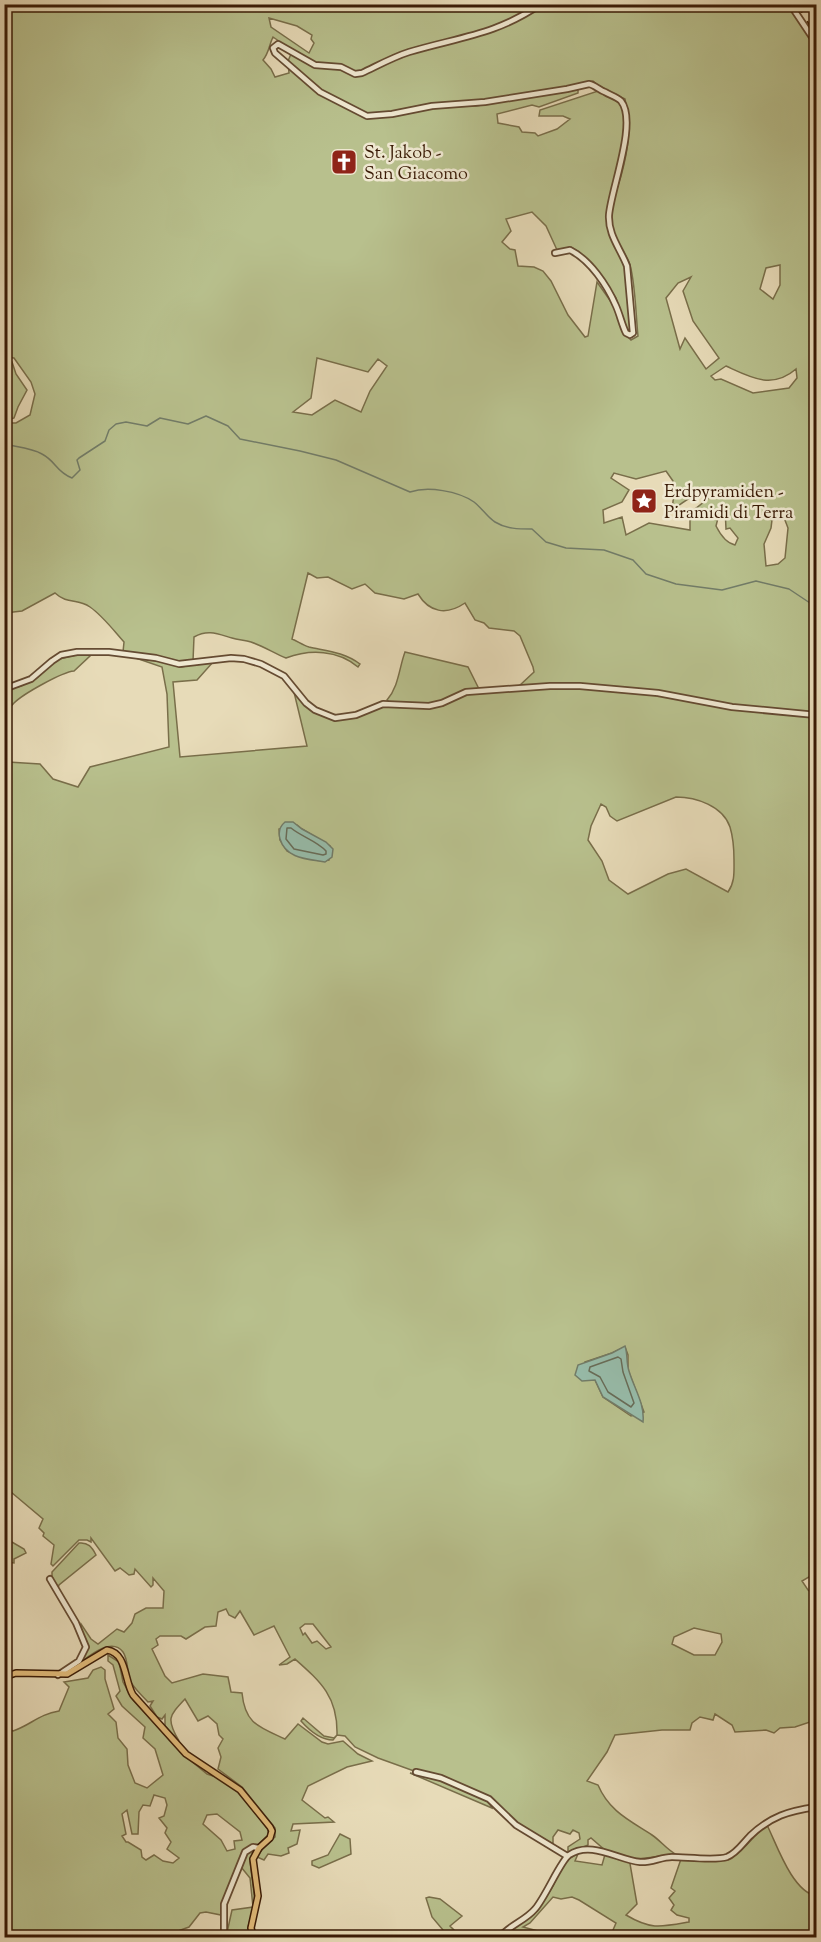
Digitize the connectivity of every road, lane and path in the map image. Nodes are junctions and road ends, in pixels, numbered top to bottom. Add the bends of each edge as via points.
1 (541, 4) edge
2 (790, 4) edge
3 (816, 43) edge
4 (555, 253) dead end
5 (4, 689) edge
6 (816, 715) edge
7 (50, 1579) dead end
8 (5, 1675) edge
9 (57, 1675) junction
10 (416, 1772) dead end
11 (816, 1808) edge
12 (259, 1848) junction
13 (567, 1856) junction
14 (224, 1938) edge
15 (260, 1938) edge
16 (499, 1938) edge

1 - 4 street via 501,27 406,53 362,73 315,65 278,44 273,48 320,92 367,116 589,84 621,102 625,137 609,217 615,244 627,266 633,333 626,333 610,294 579,255 570,250
2 - 3 street
5 - 6 street via 31,679 61,655 109,652 180,664 231,658 261,663 284,676 315,710 335,718 383,704 429,706 466,692 550,686 658,693 732,707
7 - 9 street via 86,1647 79,1661
8 - 9 main road
9 - 12 main road via 76,1670 103,1652 118,1655 133,1695 174,1742 240,1790 267,1822 272,1834
10 - 13 street via 441,1778 489,1799 516,1825
11 - 13 street via 779,1815 755,1831 734,1854 723,1858 673,1857 640,1862 589,1850
12 - 14 street via 245,1852 224,1904
12 - 15 main road via 253,1858 258,1896 251,1928
13 - 16 street via 534,1911

